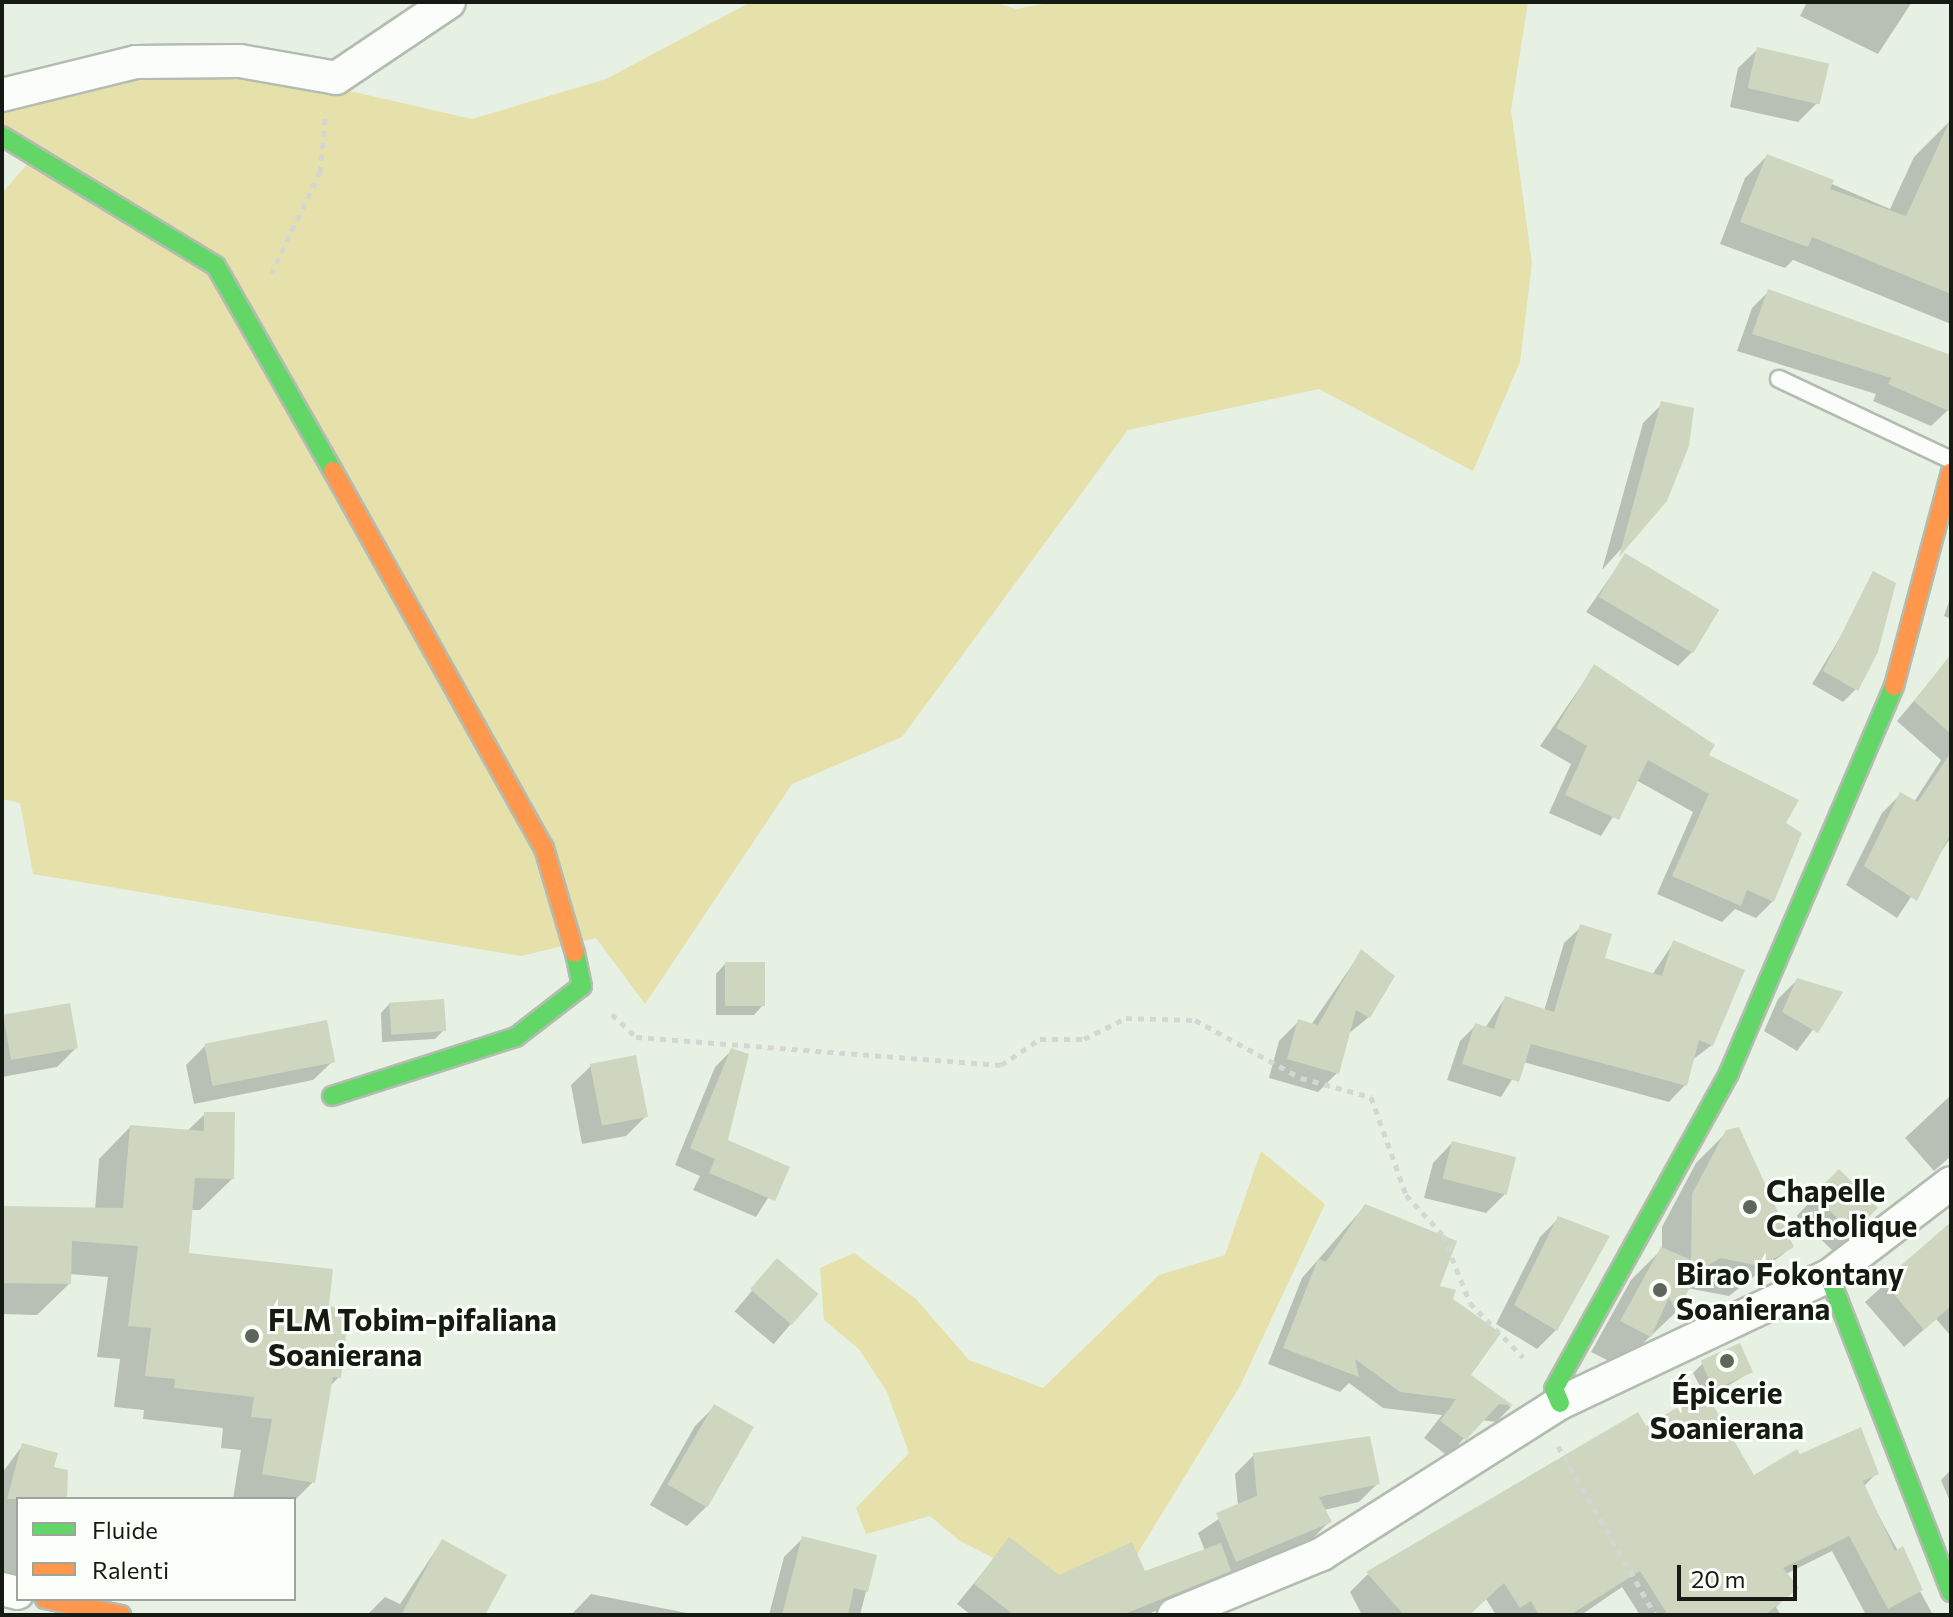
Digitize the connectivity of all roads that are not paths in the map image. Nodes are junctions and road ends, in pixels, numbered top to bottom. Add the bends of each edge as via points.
1 (449, 2) edge
2 (2, 95) edge
3 (2, 136) edge
4 (1779, 379) dead end
5 (1951, 460) edge
6 (1951, 472) edge
7 (332, 1096) dead end
8 (1951, 1183) edge
9 (1829, 1276) junction
10 (1552, 1403) junction
11 (1951, 1592) edge
12 (54, 1601) edge
13 (121, 1615) edge
14 (1174, 1615) edge

1 - 2 street via 336,78 240,61 136,62
3 - 7 street via 216,266 544,848 582,986 516,1037
4 - 5 lane
6 - 10 street via 1898,676 1735,1058
8 - 9 street
9 - 10 street
9 - 11 street
10 - 14 street via 1322,1554
12 - 13 street

